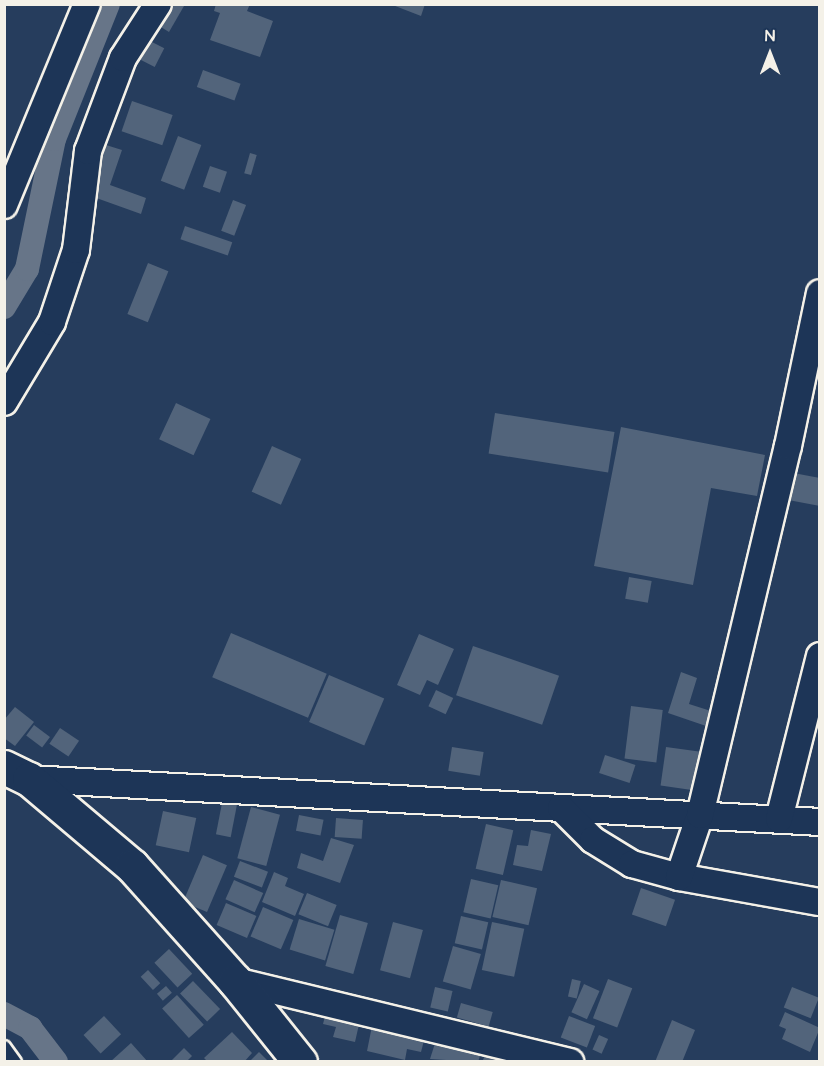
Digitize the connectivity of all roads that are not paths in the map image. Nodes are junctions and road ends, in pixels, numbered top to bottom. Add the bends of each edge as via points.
1 (87, 4) edge
2 (158, 4) edge
3 (4, 205) edge
4 (819, 293) edge
5 (4, 402) edge
6 (819, 656) edge
7 (17, 773) edge
8 (561, 808) junction
9 (700, 815) junction
10 (779, 819) junction
11 (819, 822) edge
12 (679, 878) junction
13 (819, 902) edge
14 (235, 981) junction
15 (4, 1047) edge
16 (15, 1062) edge
17 (300, 1062) edge
18 (570, 1062) edge

1 - 3 street
2 - 5 street via 123,58 88,151 76,250 52,322
4 - 9 street via 788,446
6 - 10 street
7 - 8 street
7 - 14 street via 132,866
8 - 9 street
8 - 12 street via 593,840 632,864
9 - 10 street
9 - 12 street
10 - 11 street
12 - 13 street
14 - 17 street
14 - 18 street
15 - 16 lane

